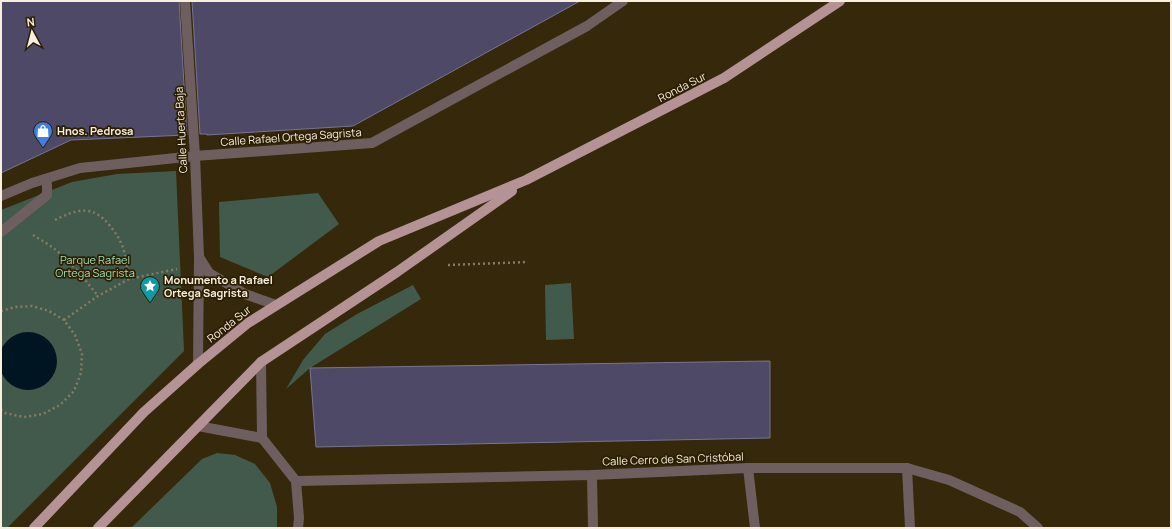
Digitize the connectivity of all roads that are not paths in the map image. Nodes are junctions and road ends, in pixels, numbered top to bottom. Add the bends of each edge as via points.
1 (185, 1) edge
2 (623, 1) edge
3 (839, 2) edge
4 (195, 156) junction
5 (46, 179) junction
6 (526, 180) junction
7 (1, 196) edge
8 (1, 232) edge
9 (198, 257) junction
10 (276, 305) junction
11 (261, 362) junction
12 (198, 364) junction
13 (198, 426) junction
14 (262, 438) junction
15 (748, 468) junction
16 (907, 468) junction
17 (592, 474) junction
18 (296, 481) junction
19 (34, 528) edge
20 (98, 528) edge
21 (298, 528) edge
22 (593, 528) edge
23 (755, 528) edge
24 (910, 528) edge
25 (1038, 528) edge

1 - 4 street, Calle Huerta Baja
2 - 4 street, Calle Rafael Ortega Sagrista via 587,26 372,143
3 - 6 main road, Ronda Sur via 724,78
4 - 5 street, Calle Rafael Ortega Sagrista via 80,168
4 - 9 street, Calle Huerta Baja
5 - 7 street, Calle Rafael Ortega Sagrista
5 - 8 street via 47,195
6 - 10 main road, Ronda Sur via 379,240
6 - 11 main road, Ronda Sur via 397,272
9 - 10 street via 209,273 245,294
9 - 12 street, Calle Huerta Baja
10 - 12 main road, Ronda Sur via 248,323
11 - 13 main road, Ronda Sur
11 - 14 street
12 - 19 main road, Ronda Sur via 144,412
13 - 14 street
13 - 20 main road, Ronda Sur
14 - 18 street
15 - 16 street, Calle Cerro de San Cristóbal
15 - 17 street, Calle Cerro de San Cristóbal
15 - 23 street
16 - 24 street
16 - 25 street, Calle Cerro de San Cristóbal via 949,480 1020,512
17 - 18 street, Calle Cerro de San Cristóbal
17 - 22 street
18 - 21 street

